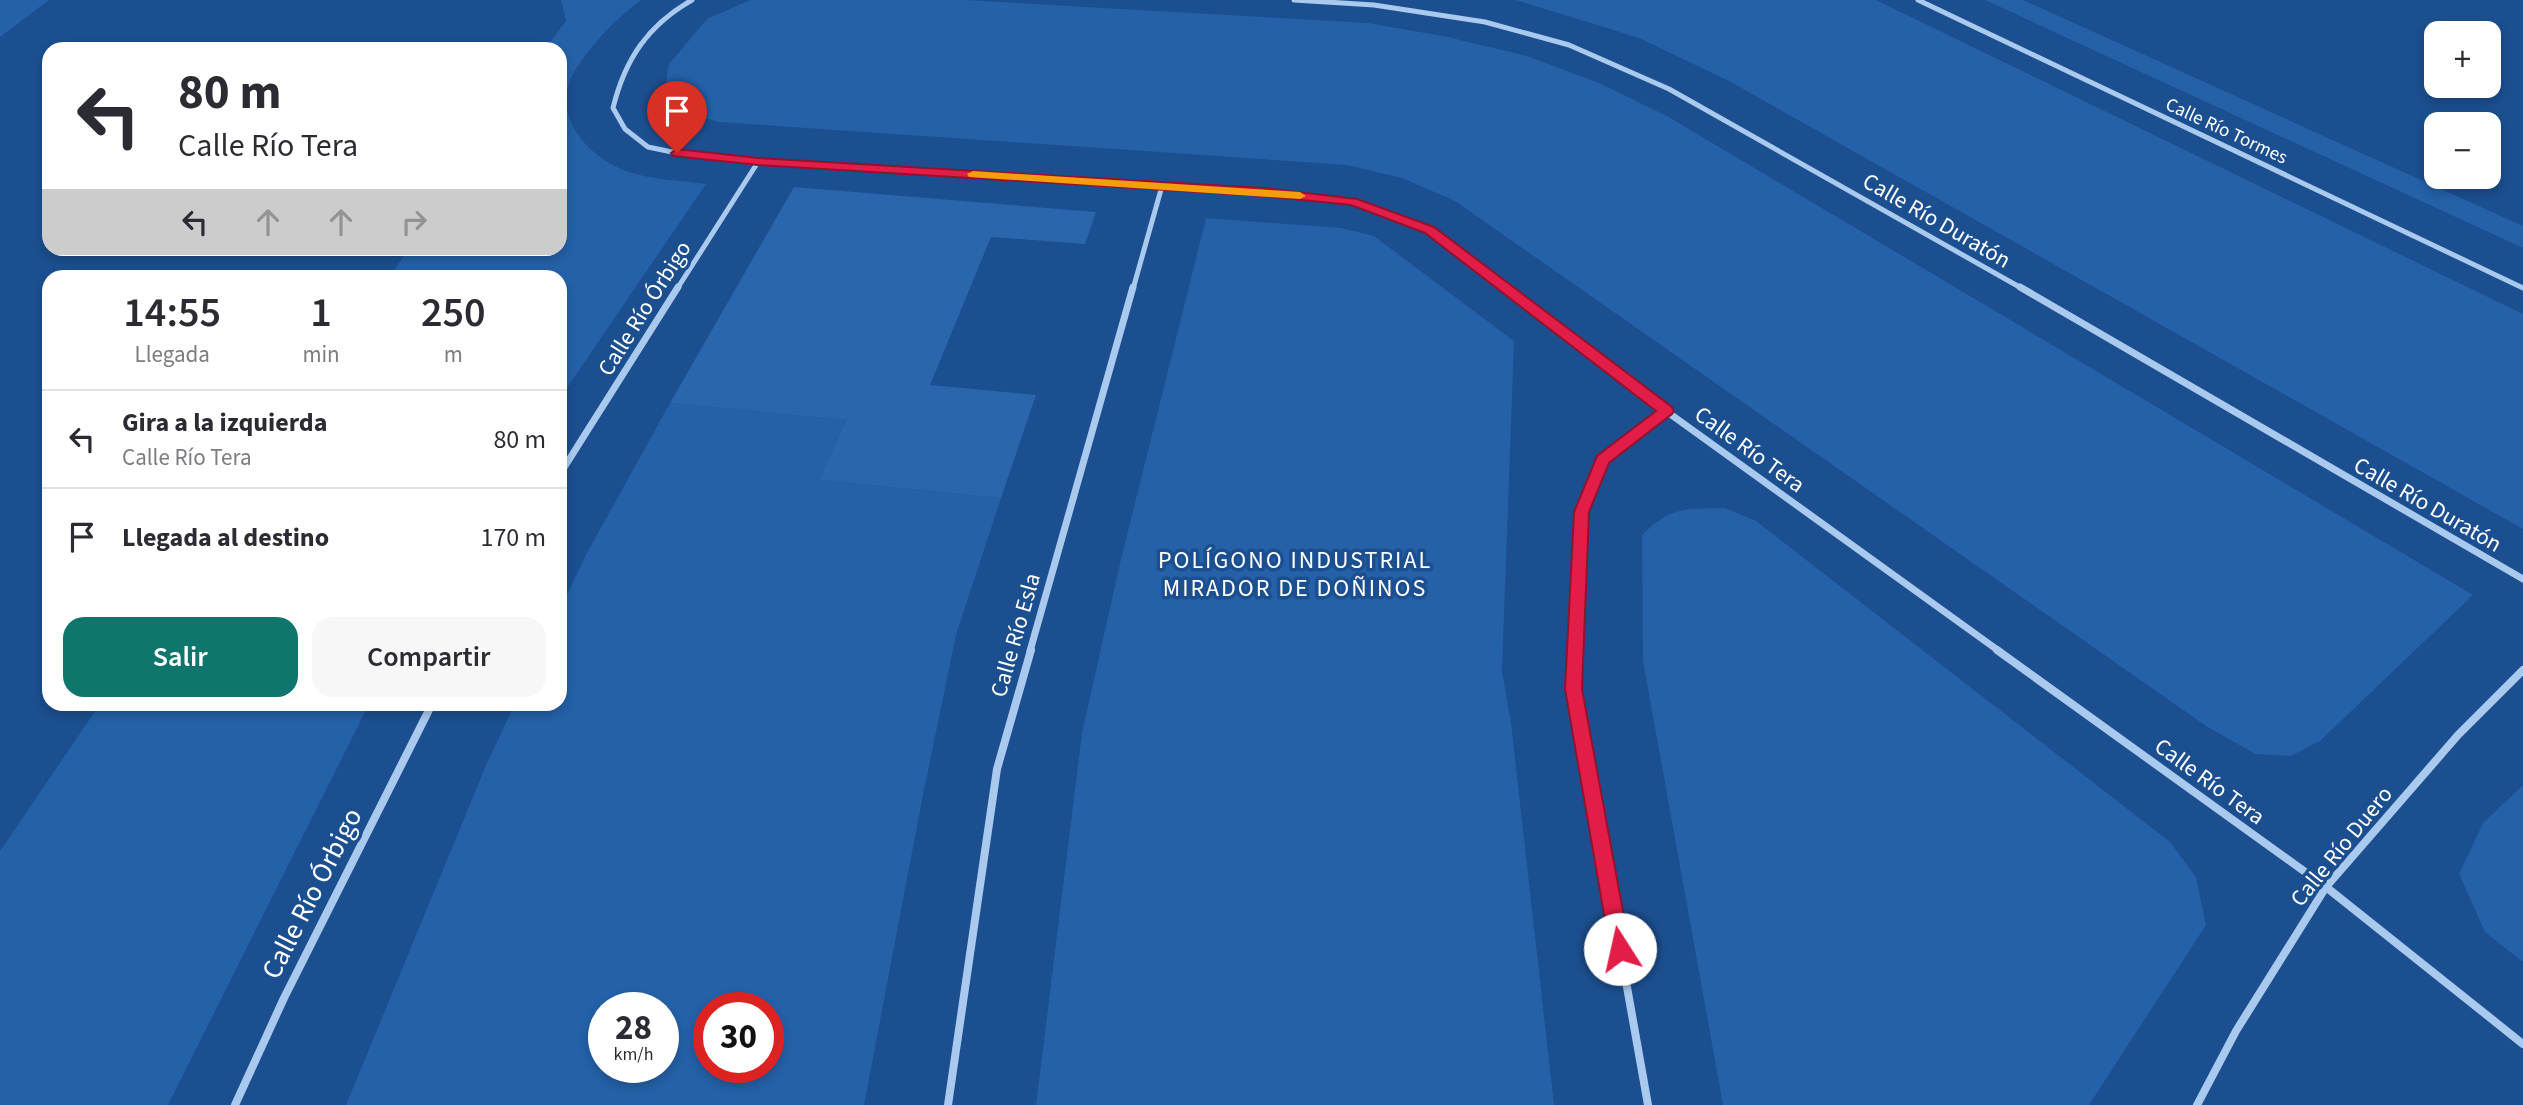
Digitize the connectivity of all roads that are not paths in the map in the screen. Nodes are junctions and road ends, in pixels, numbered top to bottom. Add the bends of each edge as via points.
1 (692, 0) edge
2 (1294, 0) edge
3 (1917, 0) edge
4 (758, 162) junction
5 (1163, 186) junction
6 (2523, 288) edge
7 (1666, 411) junction
8 (567, 463) edge
9 (2523, 579) edge
10 (2523, 670) edge
11 (428, 711) edge
12 (2326, 887) junction
13 (2523, 1044) edge
14 (236, 1105) edge
15 (948, 1105) edge
16 (1648, 1105) edge
17 (2197, 1105) edge

1 - 4 street, Calle Río Tera via 670,11 645,36 619,79 613,108 625,129 648,147
2 - 9 street, Calle Río Duratón via 1374,5 1485,22 1569,45 1669,89
3 - 6 street, Calle Río Tormes
4 - 5 street, Calle Río Tera
4 - 8 street, Calle Río Órbigo
5 - 7 street, Calle Río Tera via 1353,201 1429,230
5 - 15 street, Calle Río Esla via 997,769
7 - 12 street, Calle Río Tera
7 - 16 street via 1602,460 1581,512 1574,689
10 - 12 street, Calle Río Duero via 2458,735
11 - 14 street, Calle Río Órbigo via 284,998
12 - 13 street, Calle Río Tera
12 - 17 street, Calle Río Duero via 2236,1031

